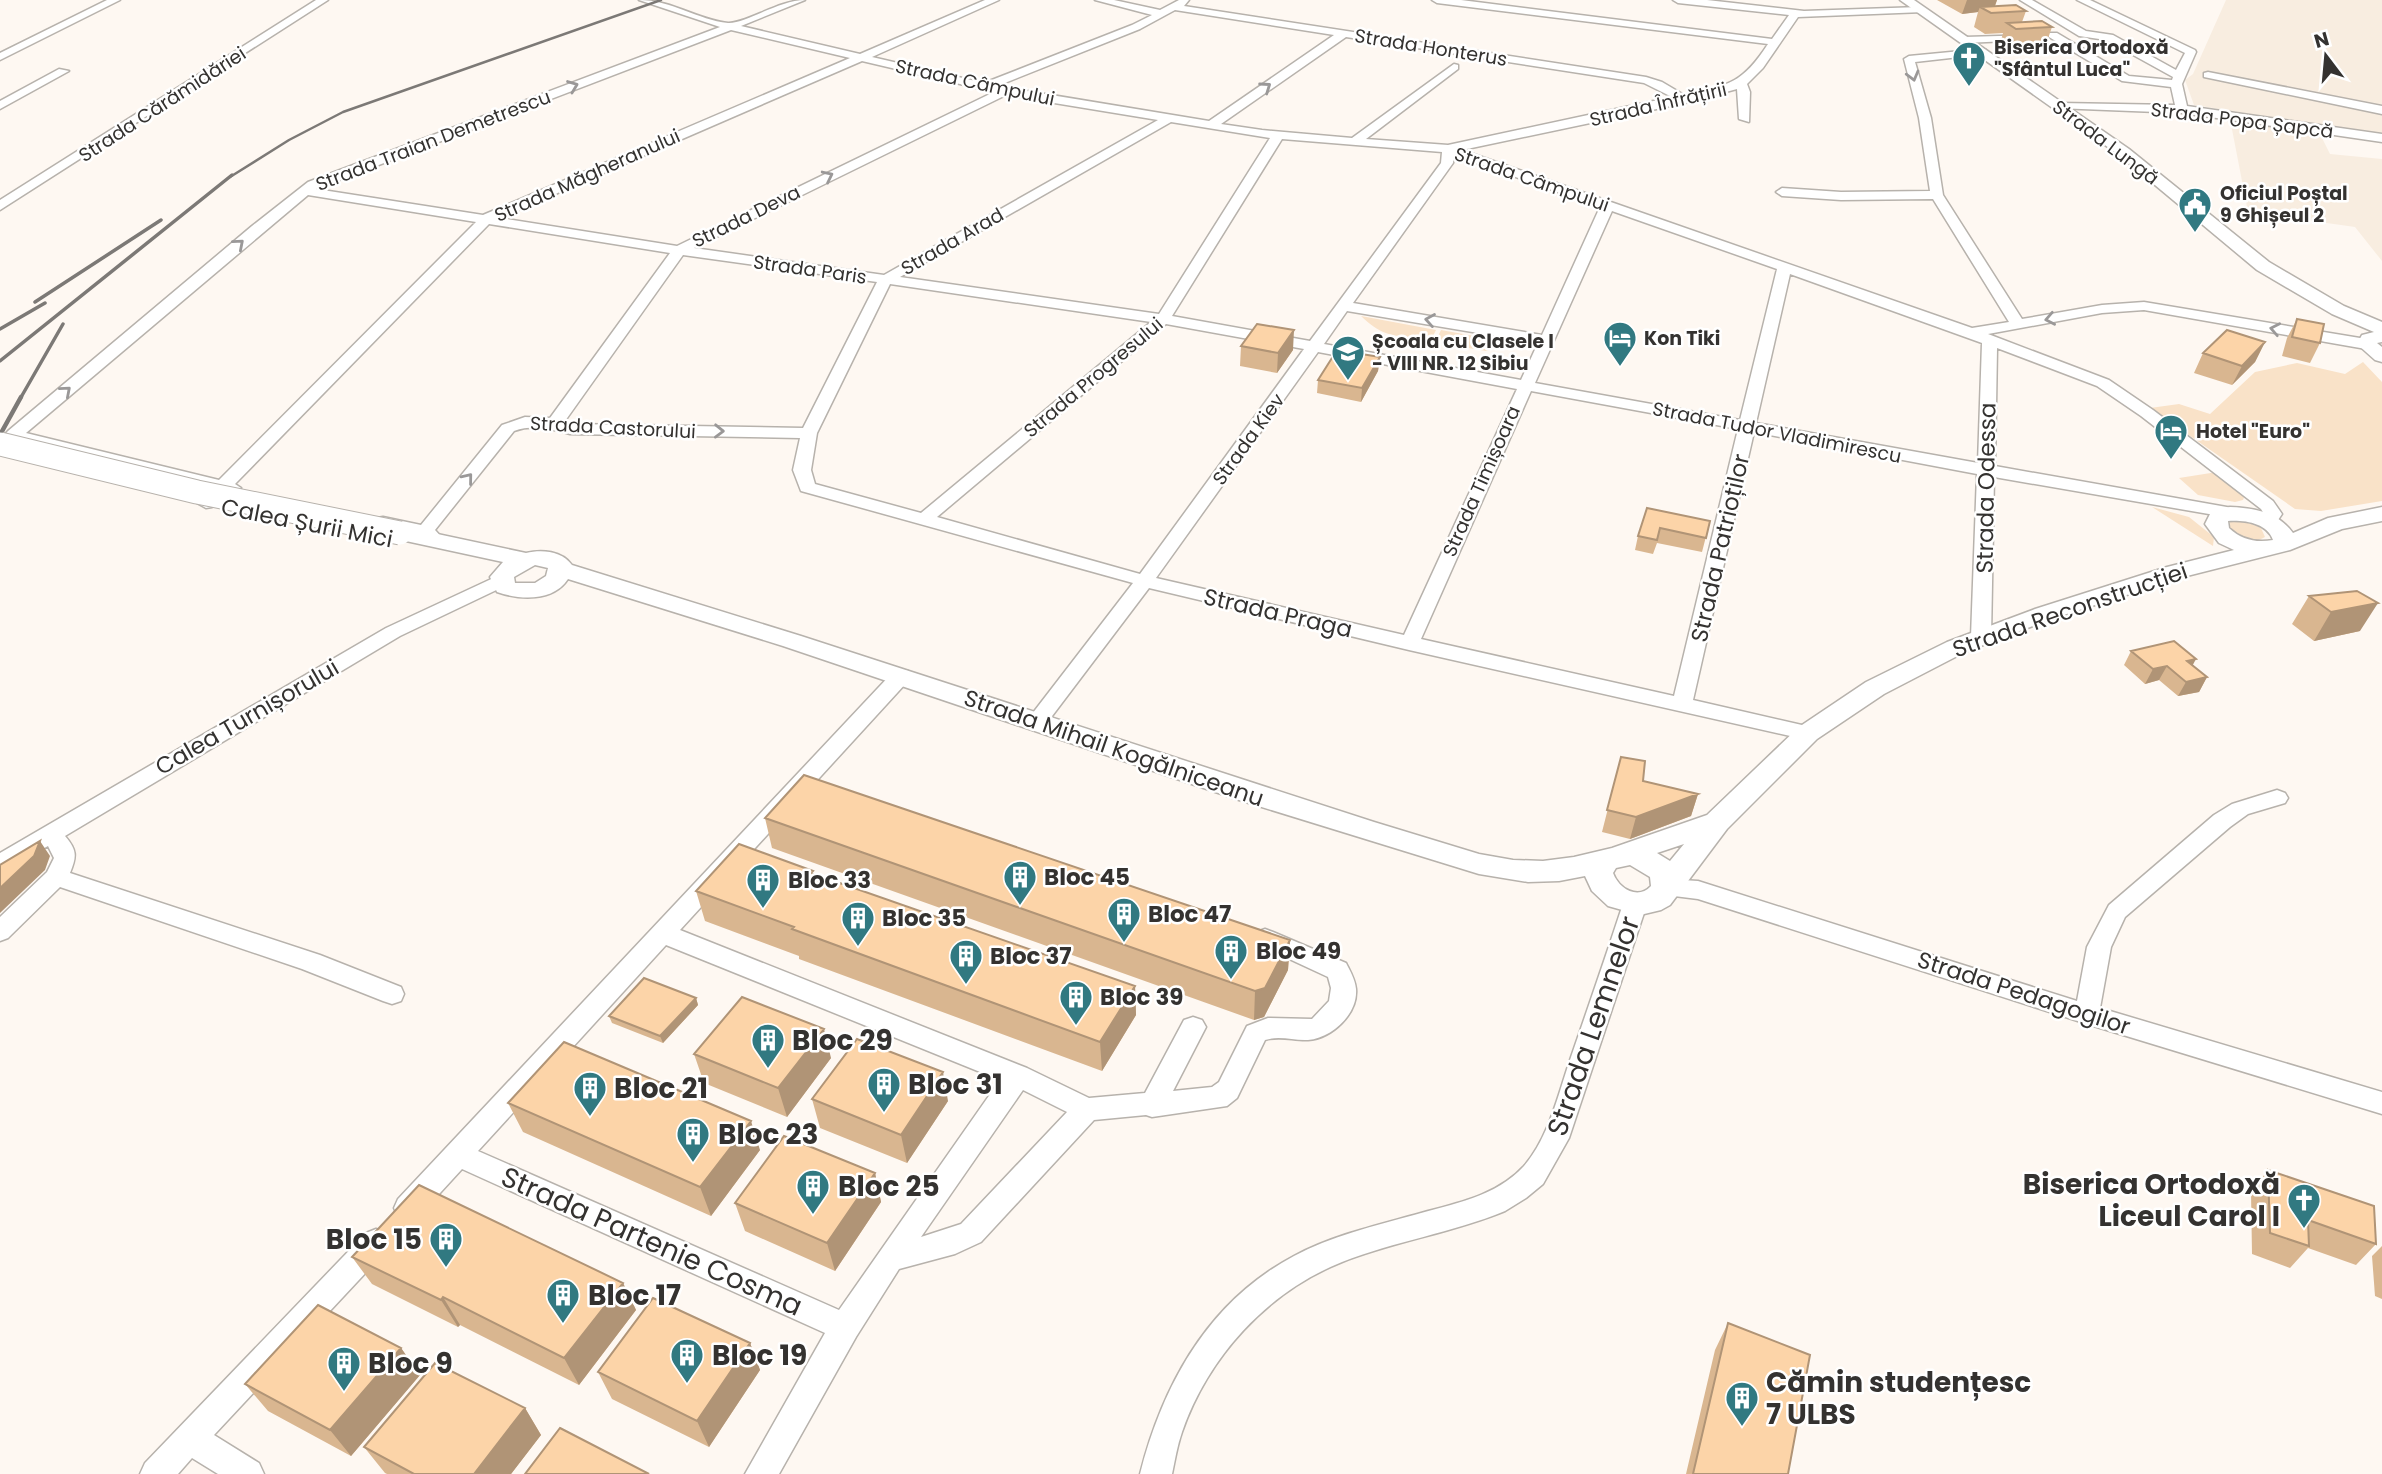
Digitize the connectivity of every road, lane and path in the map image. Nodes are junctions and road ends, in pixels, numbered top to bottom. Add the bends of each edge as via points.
1 (115, 0) edge
2 (323, 0) edge
3 (645, 0) edge
4 (800, 0) edge
5 (993, 0) edge
6 (1100, 0) edge
7 (1187, 0) edge
8 (1437, 0) edge
9 (1678, 0) edge
10 (1906, 0) edge
11 (2025, 0) edge
12 (2082, 0) edge
13 (1173, 6) junction
14 (1920, 10) junction
15 (1801, 13) junction
16 (1163, 14) junction
17 (728, 26) junction
18 (1344, 33) junction
19 (2155, 33) junction
20 (2083, 34) junction
21 (2053, 35) junction
22 (2109, 37) junction
23 (1965, 40) junction
24 (1774, 42) junction
25 (1982, 52) junction
26 (0, 57) edge
27 (852, 60) junction
28 (1454, 67) dead end
29 (63, 71) dead end
30 (2208, 75) dead end
31 (2178, 80) junction
32 (1741, 84) junction
33 (986, 86) junction
34 (1005, 91) junction
35 (1685, 100) junction
36 (0, 106) edge
37 (2060, 106) junction
38 (2182, 109) junction
39 (2382, 110) edge
40 (1168, 118) junction
41 (1745, 119) dead end
42 (1210, 125) junction
43 (1278, 136) junction
44 (2382, 138) edge
45 (1353, 143) junction
46 (1448, 149) junction
47 (304, 191) junction
48 (1782, 192) dead end
49 (1937, 195) junction
50 (1608, 205) junction
51 (0, 206) edge
52 (488, 218) junction
53 (679, 250) junction
54 (1784, 268) junction
55 (885, 280) junction
56 (1345, 306) junction
57 (1163, 319) junction
58 (2018, 325) junction
59 (1971, 333) junction
60 (2375, 337) edge
61 (1546, 340) junction
62 (1990, 340) junction
63 (1316, 346) junction
64 (2382, 356) edge
65 (1525, 384) junction
66 (555, 423) junction
67 (1749, 427) junction
68 (809, 433) junction
69 (4, 446) edge
70 (1986, 471) junction
71 (224, 486) junction
72 (2145, 499) junction
73 (206, 503) junction
74 (2256, 514) junction
75 (2382, 514) edge
76 (923, 520) junction
77 (2336, 523) junction
78 (2225, 536) junction
79 (433, 538) junction
80 (2274, 547) junction
81 (2199, 566) junction
82 (512, 575) junction
83 (554, 578) junction
84 (1144, 581) junction
85 (1981, 637) junction
86 (1409, 644) junction
87 (901, 676) junction
88 (1682, 705) junction
89 (1036, 723) junction
90 (1808, 733) junction
91 (802, 784) junction
92 (829, 793) edge
93 (2277, 798) dead end
94 (1717, 822) junction
95 (50, 834) junction
96 (1614, 857) junction
97 (0, 864) edge
98 (1515, 873) junction
99 (56, 877) junction
100 (1667, 886) junction
101 (1624, 900) junction
102 (1238, 929) edge
103 (0, 932) edge
104 (664, 934) junction
105 (392, 994) dead end
106 (2087, 1014) junction
107 (1193, 1027) dead end
108 (1017, 1076) junction
109 (2382, 1103) edge
110 (1152, 1106) junction
111 (1087, 1109) junction
112 (459, 1155) junction
113 (890, 1258) junction
114 (845, 1327) junction
115 (190, 1439) junction
116 (156, 1474) edge
117 (248, 1474) edge
118 (761, 1474) edge
119 (1156, 1474) edge

1 - 26 street
2 - 51 street, Strada Cărămidăriei
3 - 17 street, Strada Câmpului
4 - 17 street, Strada Traian Demetrescu
5 - 27 street, Strada Măgheranului
6 - 16 street
7 - 13 street
8 - 24 street
9 - 15 street
10 - 14 main road, Strada Lungă
11 - 20 street
12 - 19 street via 2106,6
13 - 16 street
13 - 18 street, Strada Honterus
14 - 15 street
14 - 23 main road, Strada Lungă
15 - 24 street, Strada Înfrățirii via 1793,16
16 - 33 street
17 - 27 street, Strada Câmpului
47 -> 17 street, Strada Traian Demetrescu
18 - 35 street, Strada Honterus via 1646,80
42 -> 18 street
19 - 22 street
19 - 31 street via 2191,52
20 - 21 street
20 - 22 street
21 - 23 street
21 - 31 street via 2126,79
22 - 31 street
23 - 25 main road, Strada Lungă
24 - 32 street, Strada Înfrățirii
25 - 37 main road, Strada Lungă
25 -> 49 street via 1909,59 1925,118
27 - 33 street, Strada Câmpului
27 - 52 street, Strada Măgheranului
28 - 45 street
29 - 36 street
30 - 39 street
31 - 38 street
32 - 35 street, Strada Înfrățirii
32 - 41 street
33 - 34 street, Strada Câmpului
34 - 40 street, Strada Câmpului
53 -> 34 street, Strada Deva
35 - 46 street, Strada Înfrățirii
37 - 38 street, Strada Popa Șapcă
37 - 60 main road, Strada Lungă via 2246,253
38 - 44 street, Strada Popa Șapcă
40 - 42 street, Strada Câmpului
40 - 55 street, Strada Arad
42 - 43 street, Strada Câmpului
43 - 45 street, Strada Câmpului
43 - 57 street, Strada Progresului
45 - 46 street, Strada Câmpului
46 - 50 street, Strada Câmpului
46 - 56 street, Strada Kiev via 1447,163
47 - 52 street, Strada Paris
69 -> 47 street, Strada Traian Demetrescu
48 - 49 street
49 - 58 street
50 - 54 street, Strada Câmpului
50 - 61 street, Strada Timișoara
52 - 53 street, Strada Paris
52 - 71 street, Strada Măgheranului
53 - 55 street, Strada Paris
53 - 66 street, Strada Deva
54 - 59 street, Strada Câmpului
54 - 67 street, Strada Patrioților
55 - 57 street, Strada Paris
55 - 68 street, Strada Arad
61 -> 56 street
56 - 63 street, Strada Kiev
57 - 63 street, Strada Paris
57 - 76 street, Strada Progresului
58 - 59 street
60 -> 58 street via 2144,306
59 - 62 street, Strada Câmpului
60 - 64 main road, Strada Lungă via 2371,351
61 - 65 street, Strada Timișoara
62 - 70 street, Strada Odessa
62 - 74 street, Strada Câmpului via 2115,390
63 - 65 street, Strada Tudor Vladimirescu
63 - 84 street, Strada Kiev
65 - 67 street, Strada Tudor Vladimirescu
65 - 86 street, Strada Timișoara
66 -> 68 street, Strada Castorului via 570,429
79 -> 66 street, Strada Castorului via 508,428 525,422
67 - 70 street, Strada Tudor Vladimirescu
67 - 88 street, Strada Patrioților
68 - 76 street, Strada Praga via 802,470 807,486
69 - 71 street
69 - 73 street
69 - 79 main road, bridge via 197,492
70 - 72 street, Strada Tudor Vladimirescu
70 - 85 street, Strada Odessa
71 - 73 street, Calea Șurii Mici
71 - 79 street, Calea Șurii Mici
72 - 74 street, Strada Tudor Vladimirescu
72 - 78 street via 2188,512
73 - 79 street, Calea Șurii Mici via 405,542
74 - 77 main road
74 - 78 main road via 2224,515 2216,520
74 - 80 main road via 2284,535
75 - 77 main road, Strada Reconstrucției
76 - 84 street, Strada Praga
77 - 80 main road, Strada Reconstrucției
78 - 80 main road via 2248,546
78 - 81 main road
79 - 82 main road, Calea Șurii Mici via 483,552
80 - 81 main road, Strada Reconstrucției
81 - 85 main road, Strada Reconstrucției
82 - 83 main road via 531,591
82 - 83 main road via 551,559 560,565
82 - 95 street, Calea Turnișorului via 393,632
83 - 87 main road, Strada Mihail Kogălniceanu via 626,588
84 - 86 street, Strada Praga
84 - 89 street, Strada Kiev
85 - 90 main road, Strada Reconstrucției via 1909,669
86 - 88 street, Strada Praga
87 - 89 main road, Strada Mihail Kogălniceanu
87 - 91 street
88 - 90 street, Strada Praga
89 - 98 main road, Strada Mihail Kogălniceanu via 1253,795
90 - 94 main road, Strada Reconstrucției
91 - 92 street
91 - 104 street
93 - 106 street via 2240,809 2222,821 2117,911 2102,937
94 - 96 main road
94 - 100 main road, Strada Reconstrucției
95 - 97 street, Calea Turnișorului
95 - 99 street via 65,858
96 - 98 main road, Strada Mihail Kogălniceanu via 1567,870
96 - 100 main road via 1650,861 1663,873
96 - 101 main road via 1598,873 1605,889
98 - 101 main road
99 - 103 street
99 - 105 street via 311,962
100 - 101 main road via 1656,900
100 - 106 street, Strada Pedagogilor via 1698,890
101 - 119 street, Strada Lemnelor via 1562,1123 1529,1180 1475,1212 1332,1253 1274,1283 1240,1312 1186,1386 1167,1430
102 - 110 street via 1337,970 1344,998 1330,1022 1318,1030 1270,1028 1256,1033 1228,1090 1218,1098
104 - 108 street
104 - 112 street
106 - 109 street, Strada Pedagogilor
107 - 110 street
108 - 111 street
108 - 113 street
110 - 111 street
111 - 113 street via 971,1233
112 - 114 street, Strada Partenie Cosma
112 - 115 street
113 - 114 street
114 - 118 street
115 - 116 street
115 - 117 street

